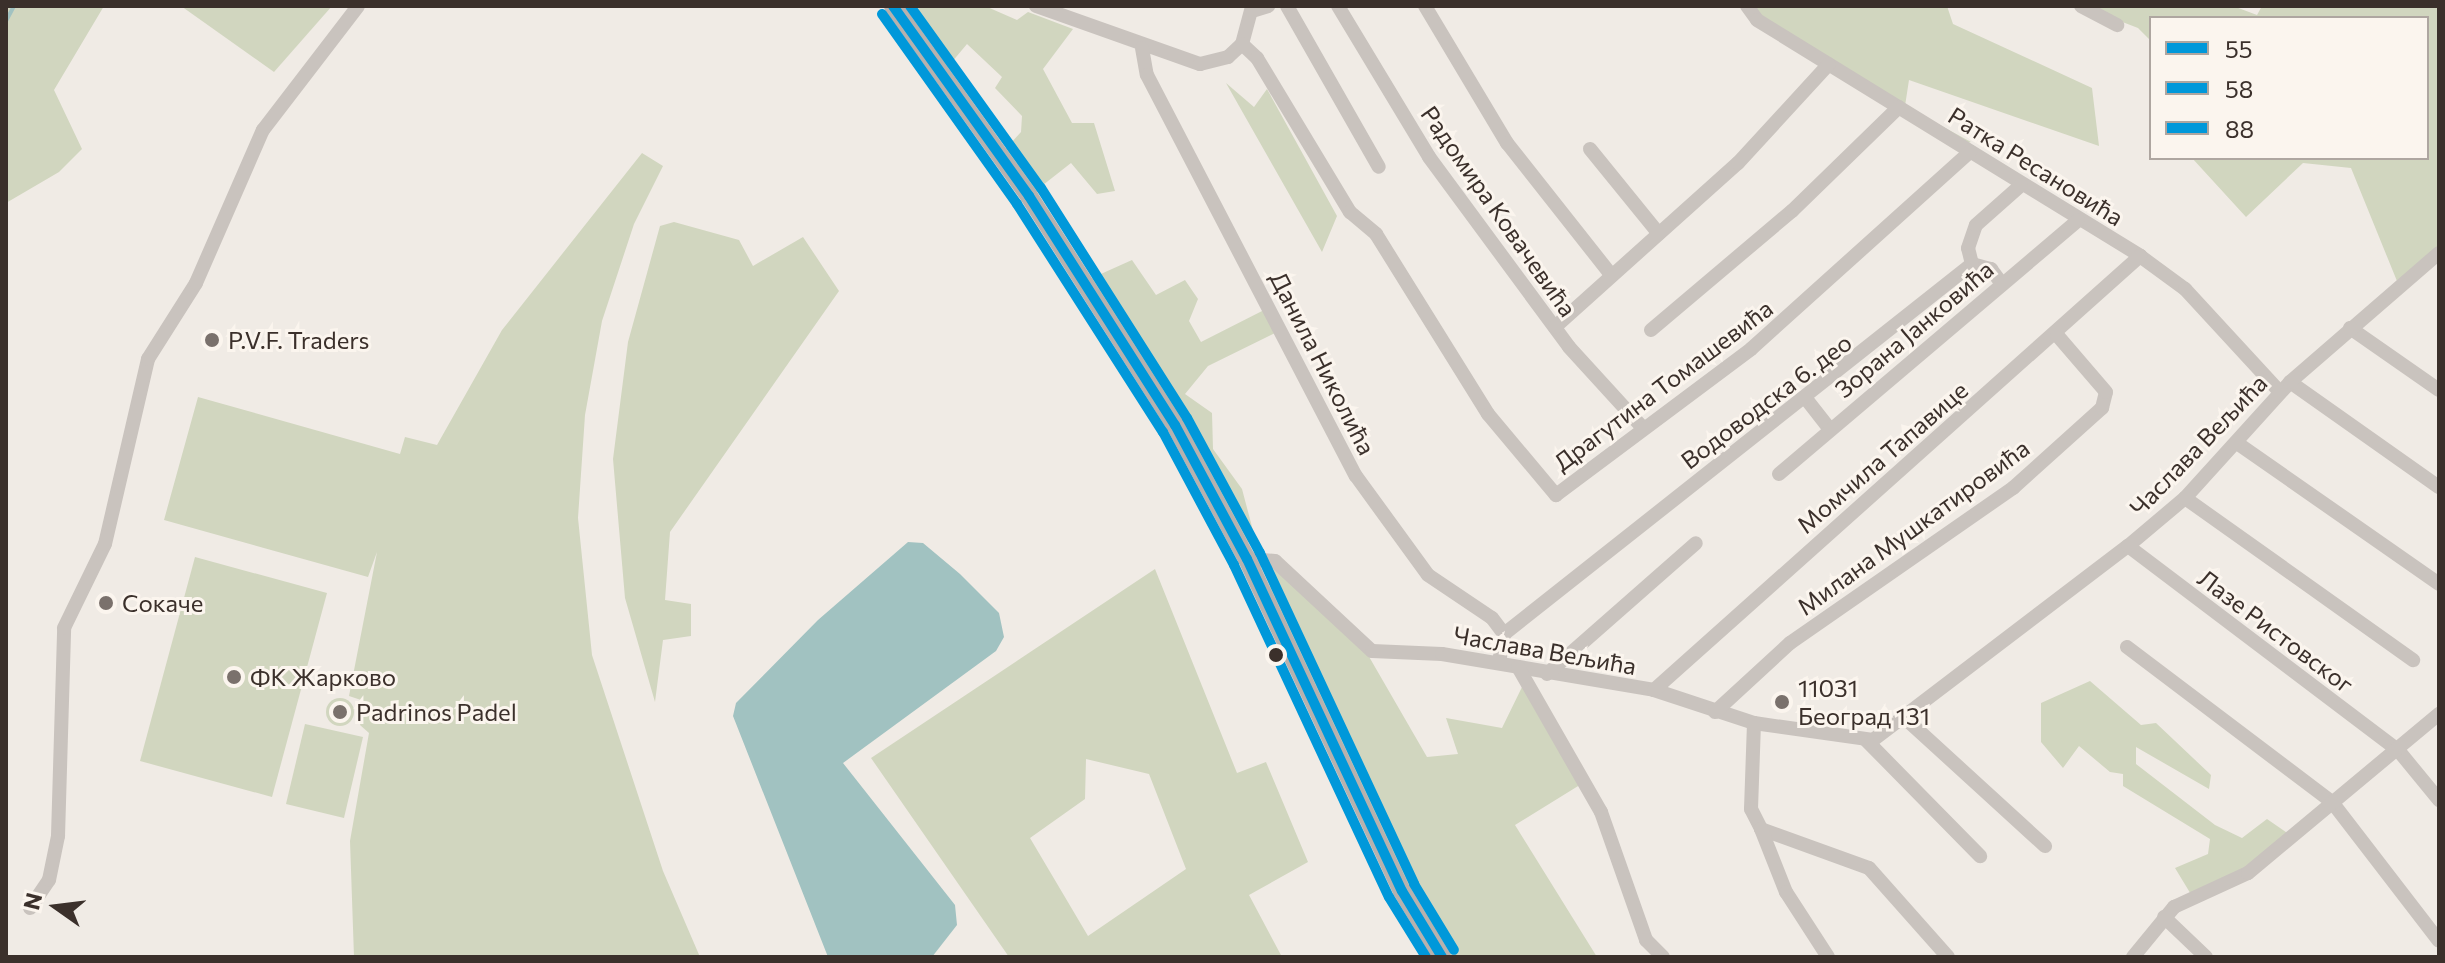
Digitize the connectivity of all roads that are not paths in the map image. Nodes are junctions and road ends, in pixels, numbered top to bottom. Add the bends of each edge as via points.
1 (358, 6) edge
2 (893, 6) edge
3 (1036, 6) edge
4 (1268, 6) edge
5 (1287, 6) edge
6 (1338, 6) edge
7 (1425, 6) edge
8 (1747, 6) edge
9 (2081, 6) edge
10 (1252, 8) edge
11 (2117, 25) dead end
12 (1242, 44) junction
13 (1142, 48) junction
14 (1829, 64) junction
15 (1899, 107) junction
16 (1590, 149) dead end
17 (1970, 152) junction
18 (1379, 167) dead end
19 (2021, 185) junction
20 (2078, 220) junction
21 (1659, 234) junction
22 (2439, 253) edge
23 (2140, 256) junction
24 (1972, 264) junction
25 (1612, 276) junction
26 (2002, 284) junction
27 (1555, 327) junction
28 (2350, 328) junction
29 (1651, 330) dead end
30 (2057, 335) junction
31 (2285, 387) junction
32 (2439, 390) edge
33 (1807, 400) junction
34 (1643, 428) junction
35 (1830, 429) junction
36 (2237, 443) junction
37 (1779, 474) dead end
38 (2439, 487) edge
39 (2185, 498) junction
40 (1696, 543) dead end
41 (2128, 546) junction
42 (1247, 559) junction
43 (2439, 584) edge
44 (1504, 634) junction
45 (2127, 647) dead end
46 (2413, 660) dead end
47 (1499, 663) junction
48 (1518, 667) junction
49 (1547, 674) junction
50 (1654, 690) junction
51 (1715, 712) junction
52 (2439, 714) edge
53 (1907, 720) junction
54 (1754, 723) junction
55 (1866, 740) junction
56 (2398, 750) junction
57 (2439, 800) edge
58 (2332, 802) junction
59 (1761, 829) junction
60 (2045, 846) dead end
61 (1980, 856) dead end
62 (30, 908) dead end
63 (2164, 917) junction
64 (2439, 941) edge
65 (1442, 957) edge
66 (1663, 957) edge
67 (1828, 957) edge
68 (1948, 957) edge
69 (2133, 957) edge
70 (2206, 957) edge

1 - 62 street via 263,130 196,283 148,359 105,544 64,628 58,836 49,880
2 - 42 main road via 1127,348
3 - 13 street
4 - 10 street
5 - 18 street
6 - 27 street, Радомира Ковачевића via 1429,157
7 - 25 street via 1507,143
8 - 14 street, Ратка Ресановића via 1757,20
9 - 11 street
10 - 12 street
12 - 13 street via 1228,57 1200,64
12 - 34 street, Драгутина Томашевића via 1257,58 1350,212 1367,225 1488,414 1556,495
13 - 44 street, Данила Николића via 1147,75 1370,500 1428,575 1492,618
14 - 15 street, Ратка Ресановића
14 - 21 street via 1738,163
15 - 17 street, Ратка Ресановића
15 - 29 street via 1792,211
16 - 21 street
17 - 19 street, Ратка Ресановића
17 - 34 street, Драгутина Томашевића via 1751,349
19 - 20 street, Ратка Ресановића
19 - 24 street via 1976,225 1968,248
20 - 23 street, Ратка Ресановића
20 - 26 street, Зорана Јанковића
21 - 25 street
22 - 28 street, Часлава Вељића
23 - 30 street, Момчила Тапавице
23 - 31 street, Ратка Ресановића via 2185,289
24 - 26 street via 1991,269
24 - 33 street, Водоводска 6. део
25 - 27 street
26 - 35 street, Зорана Јанковића
27 - 34 street, Радомира Ковачевића
28 - 31 street, Часлава Вељића
28 - 32 street
30 - 50 street, Момчила Тапавице via 1746,603
30 - 51 street, Милана Мушкатировића via 2106,392 2102,408 2013,488 1790,643
31 - 36 street, Часлава Вељића
31 - 38 street, Ратка Ресановића
33 - 35 street
33 - 44 street, Водоводска 6. део
35 - 37 street, Зорана Јанковића
36 - 39 street, Часлава Вељића
36 - 43 street
39 - 41 street, Часлава Вељића
39 - 46 street
40 - 49 street
41 - 53 street, Часлава Вељића
41 - 56 street, Лазе Ристовског
42 - 47 street, Часлава Вељића via 1275,561 1372,651
42 - 65 main road via 1402,891
44 - 47 street
45 - 58 street
47 - 48 street, Часлава Вељића
48 - 49 street, Часлава Вељића
48 - 66 street via 1601,812 1646,940
49 - 50 street, Часлава Вељића
50 - 51 street, Часлава Вељића
51 - 54 street, Часлава Вељића
52 - 56 street
53 - 55 street, Часлава Вељића
53 - 60 street
54 - 55 street, Часлава Вељића
54 - 59 street via 1751,809
55 - 61 street
56 - 57 street, Лазе Ристовског
56 - 58 street
58 - 63 street via 2248,873 2192,896
58 - 64 street
59 - 67 street via 1786,892
59 - 68 street via 1869,868
63 - 69 street
63 - 70 street

